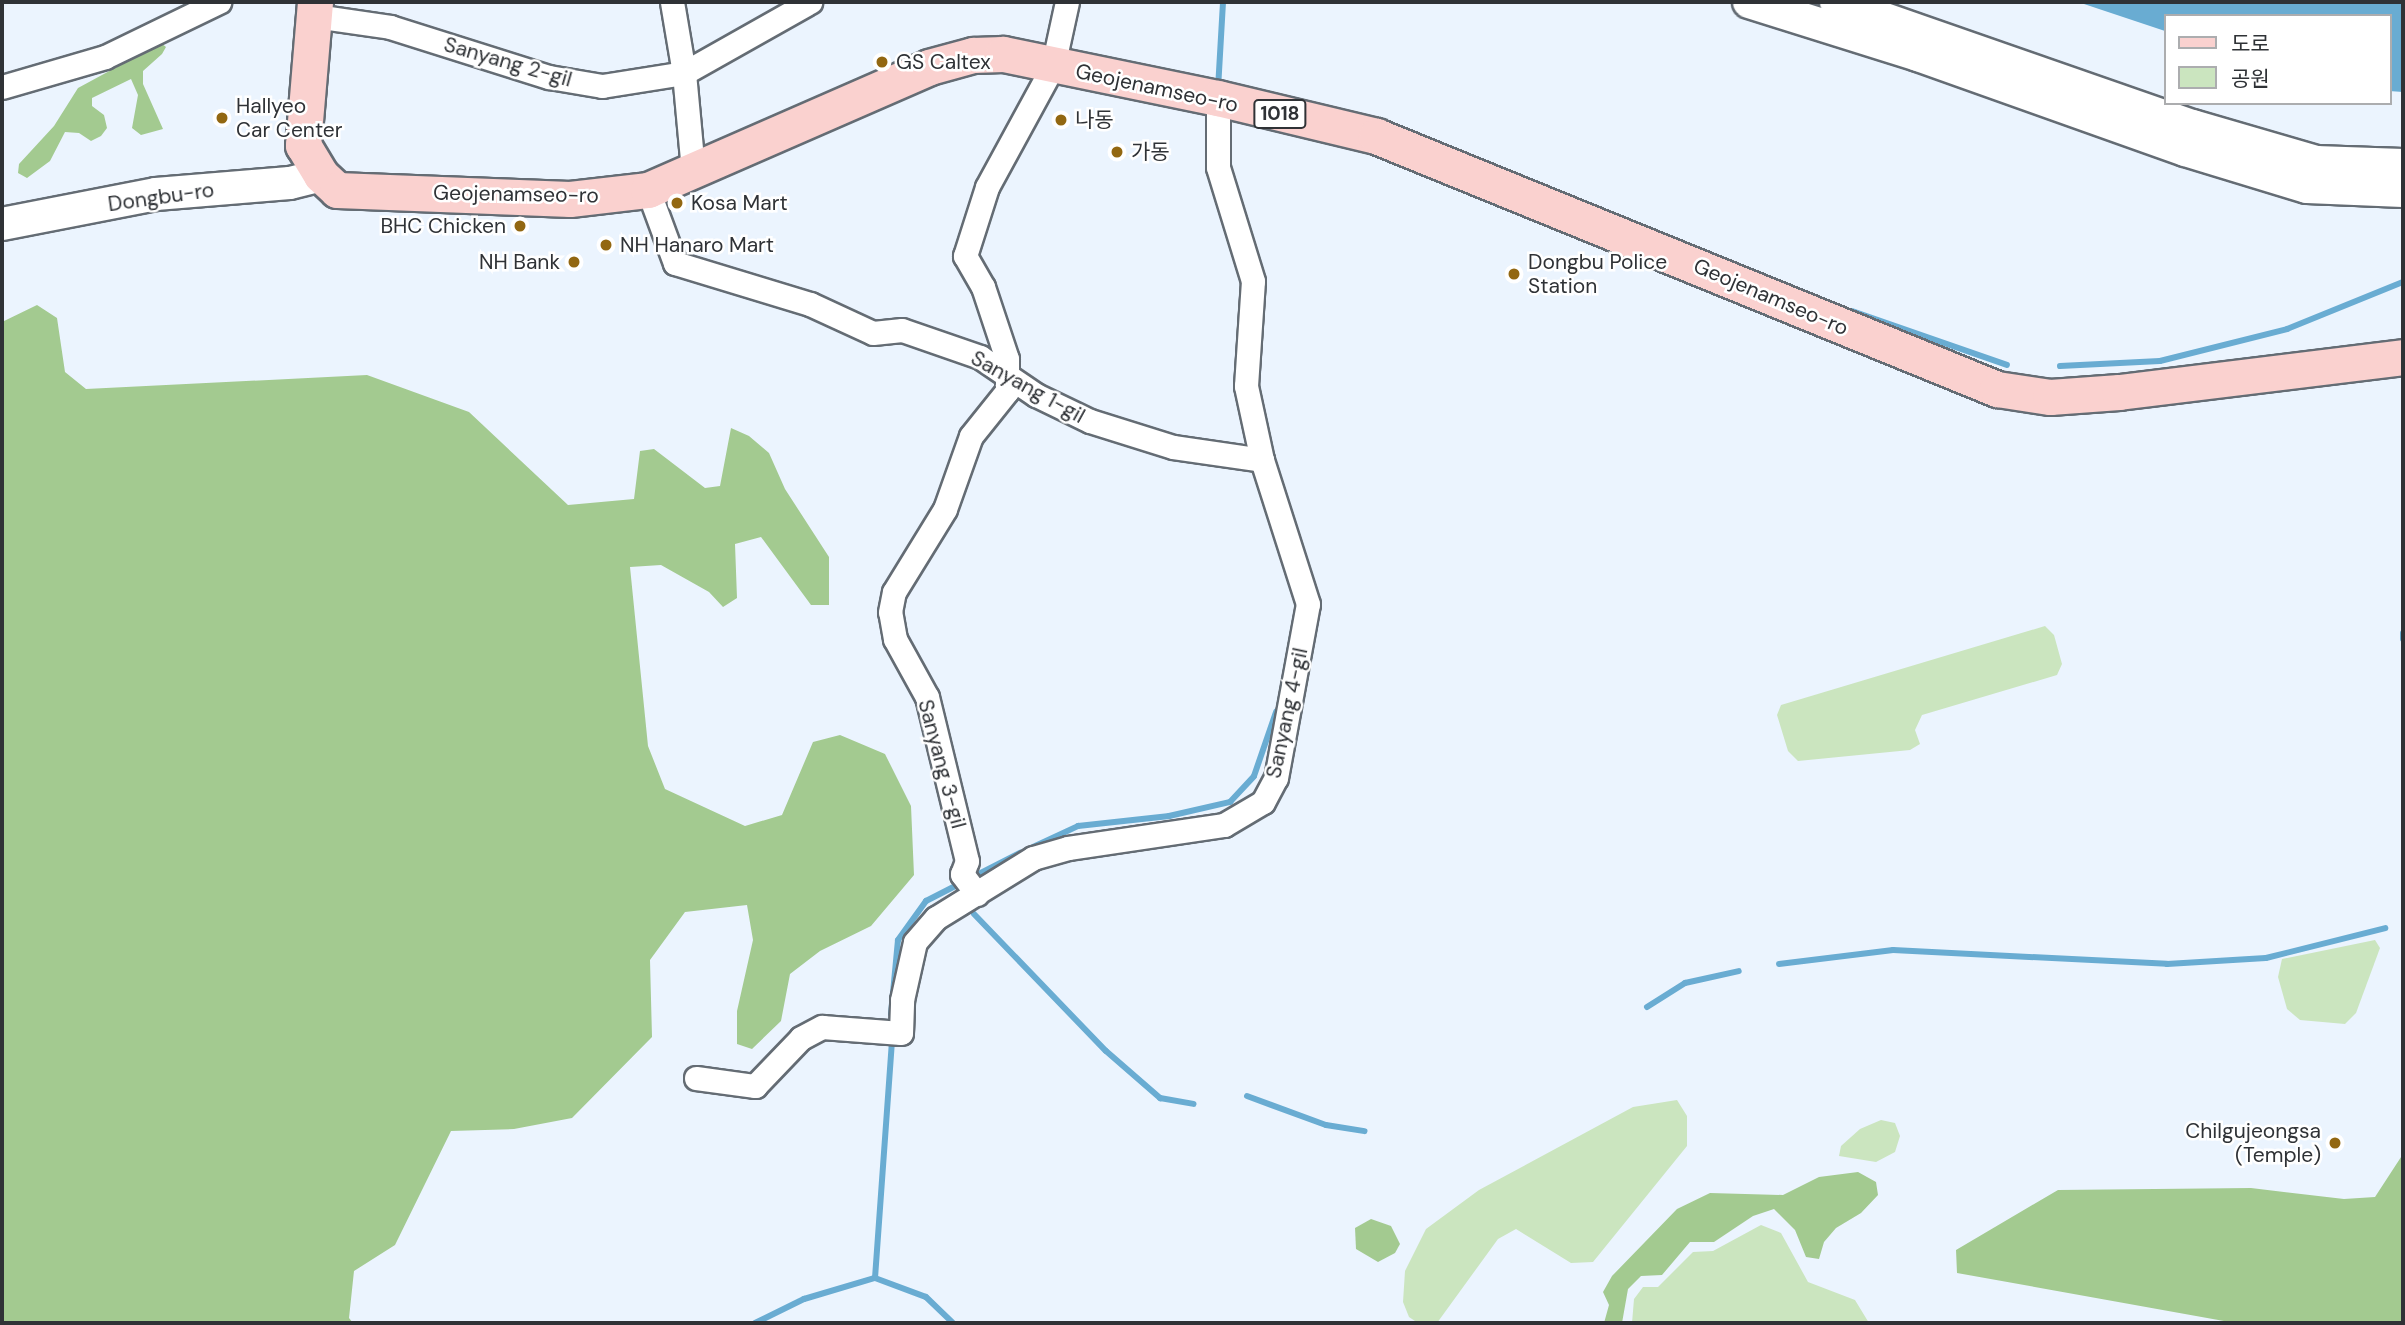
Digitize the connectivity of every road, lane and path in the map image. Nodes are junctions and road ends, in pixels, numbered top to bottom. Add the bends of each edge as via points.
1 (219, 2) edge
2 (672, 2) edge
3 (810, 2) edge
4 (1067, 2) edge
5 (1749, 2) edge
6 (1836, 2) edge
7 (315, 9) edge
8 (1053, 66) junction
9 (684, 72) junction
10 (2, 87) edge
11 (1218, 97) junction
12 (2403, 165) edge
13 (693, 170) junction
14 (321, 176) junction
15 (648, 190) junction
16 (2403, 191) edge
17 (2, 223) edge
18 (2403, 357) edge
19 (1010, 374) junction
20 (1262, 460) junction
21 (977, 894) junction
22 (696, 1078) dead end

1 - 10 street via 105,57
2 - 9 street
3 - 9 street, Sanyang 2-gil
4 - 8 street
5 - 16 street via 2307,187
6 - 12 street via 2193,126 2303,159
7 - 9 street, Sanyang 2-gil via 390,27 549,77 602,86
7 - 14 main road via 303,145
8 - 11 main road, Geojenamseo-ro / 1018
8 - 13 main road, Geojenamseo-ro / 1018 via 1003,54 973,55 929,66
8 - 19 street via 988,187 965,256 983,287
9 - 13 street
11 - 18 main road, Geojenamseo-ro / 1018 via 1376,136 1997,389 2050,397 2119,392
11 - 20 street, Sanyang 4-gil via 1218,167 1253,281 1246,386
13 - 15 main road, Geojenamseo-ro / 1018
14 - 15 main road, Geojenamseo-ro / 1018 via 337,190 570,199
14 - 17 street, Dongbu-ro via 290,183 156,194
15 - 19 street, Sanyang 1-gil via 675,263 810,304 873,333 902,330 980,357
19 - 20 street, Sanyang 1-gil via 1036,395 1090,421 1173,447
19 - 21 street, Sanyang 3-gil via 1007,391 971,436 946,509 894,592 890,612 895,639 927,697 967,861 962,874
20 - 21 street, Sanyang 4-gil via 1308,604 1276,778 1263,802 1224,825 1068,848 1032,859
21 - 22 street, Sanyang 4-gil via 936,918 915,942 902,1000 901,1033 822,1027 801,1038 755,1086

